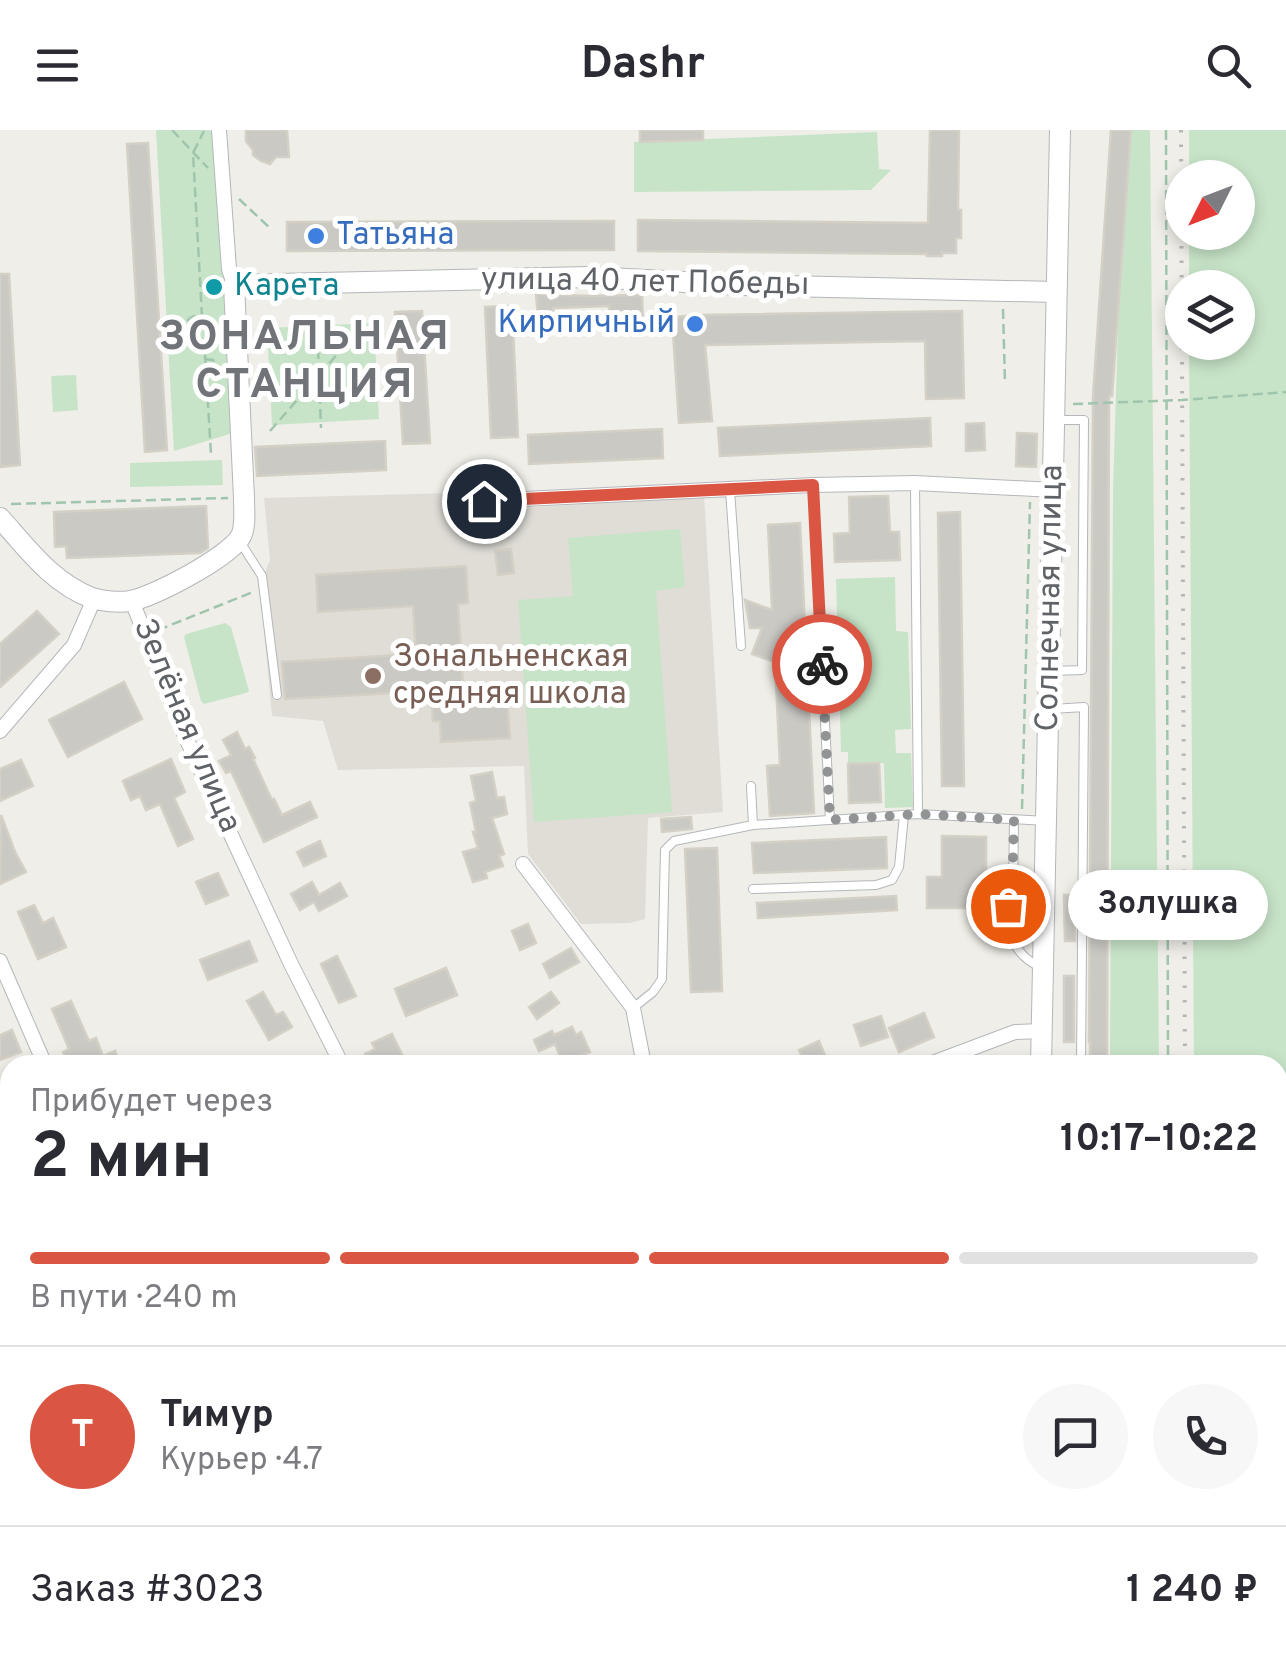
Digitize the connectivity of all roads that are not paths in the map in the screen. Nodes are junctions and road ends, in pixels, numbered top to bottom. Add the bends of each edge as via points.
1 (219, 130) edge
2 (1060, 130) edge
3 (234, 285) junction
4 (1056, 292) junction
5 (1055, 412) junction
6 (914, 483) junction
7 (813, 485) junction
8 (730, 490) junction
9 (1054, 490) junction
10 (484, 501) dead end
11 (0, 518) edge
12 (239, 540) junction
13 (94, 598) junction
14 (132, 601) junction
15 (741, 646) dead end
16 (1050, 672) junction
17 (276, 696) dead end
18 (1048, 709) junction
19 (0, 731) edge
20 (751, 786) dead end
21 (918, 814) junction
22 (904, 815) junction
23 (830, 820) junction
24 (1018, 820) junction
25 (1046, 822) junction
26 (752, 825) junction
27 (523, 864) dead end
28 (753, 889) dead end
29 (0, 960) edge
30 (1044, 967) junction
31 (633, 1008) junction
32 (1042, 1031) junction
33 (41, 1055) edge
34 (337, 1055) edge
35 (642, 1055) edge
36 (971, 1055) edge
37 (1042, 1055) edge
38 (1081, 1055) edge

1 - 3 street
2 - 4 street, Солнечная улица
3 - 4 street, улица 40 лет Победы via 589,277
3 - 12 street via 244,498
4 - 5 street, Солнечная улица
5 - 9 street, Солнечная улица
5 - 16 lane via 1084,420 1082,670
6 - 7 street
6 - 9 street
6 - 21 lane
7 - 8 street
7 - 23 lane
8 - 10 street
8 - 15 lane
9 - 16 street, Солнечная улица
11 - 13 street via 55,578
12 - 14 street, Зелёная улица via 188,577
12 - 17 lane via 262,576
13 - 14 street
13 - 19 street via 74,645
14 - 34 street, Зелёная улица via 186,738
16 - 18 street, Солнечная улица
18 - 25 street, Солнечная улица
18 - 38 lane via 1084,706
20 - 26 lane
21 - 22 lane
21 - 24 lane
22 - 23 lane
22 - 28 lane via 892,880
23 - 26 lane
24 - 25 lane
24 - 30 lane via 1009,928 1021,954
25 - 30 street, Солнечная улица
26 - 31 lane via 674,841 665,850 662,979
27 - 31 street
29 - 33 street
30 - 32 street, Солнечная улица
31 - 35 street
32 - 36 street via 1015,1032
32 - 37 street, Солнечная улица

